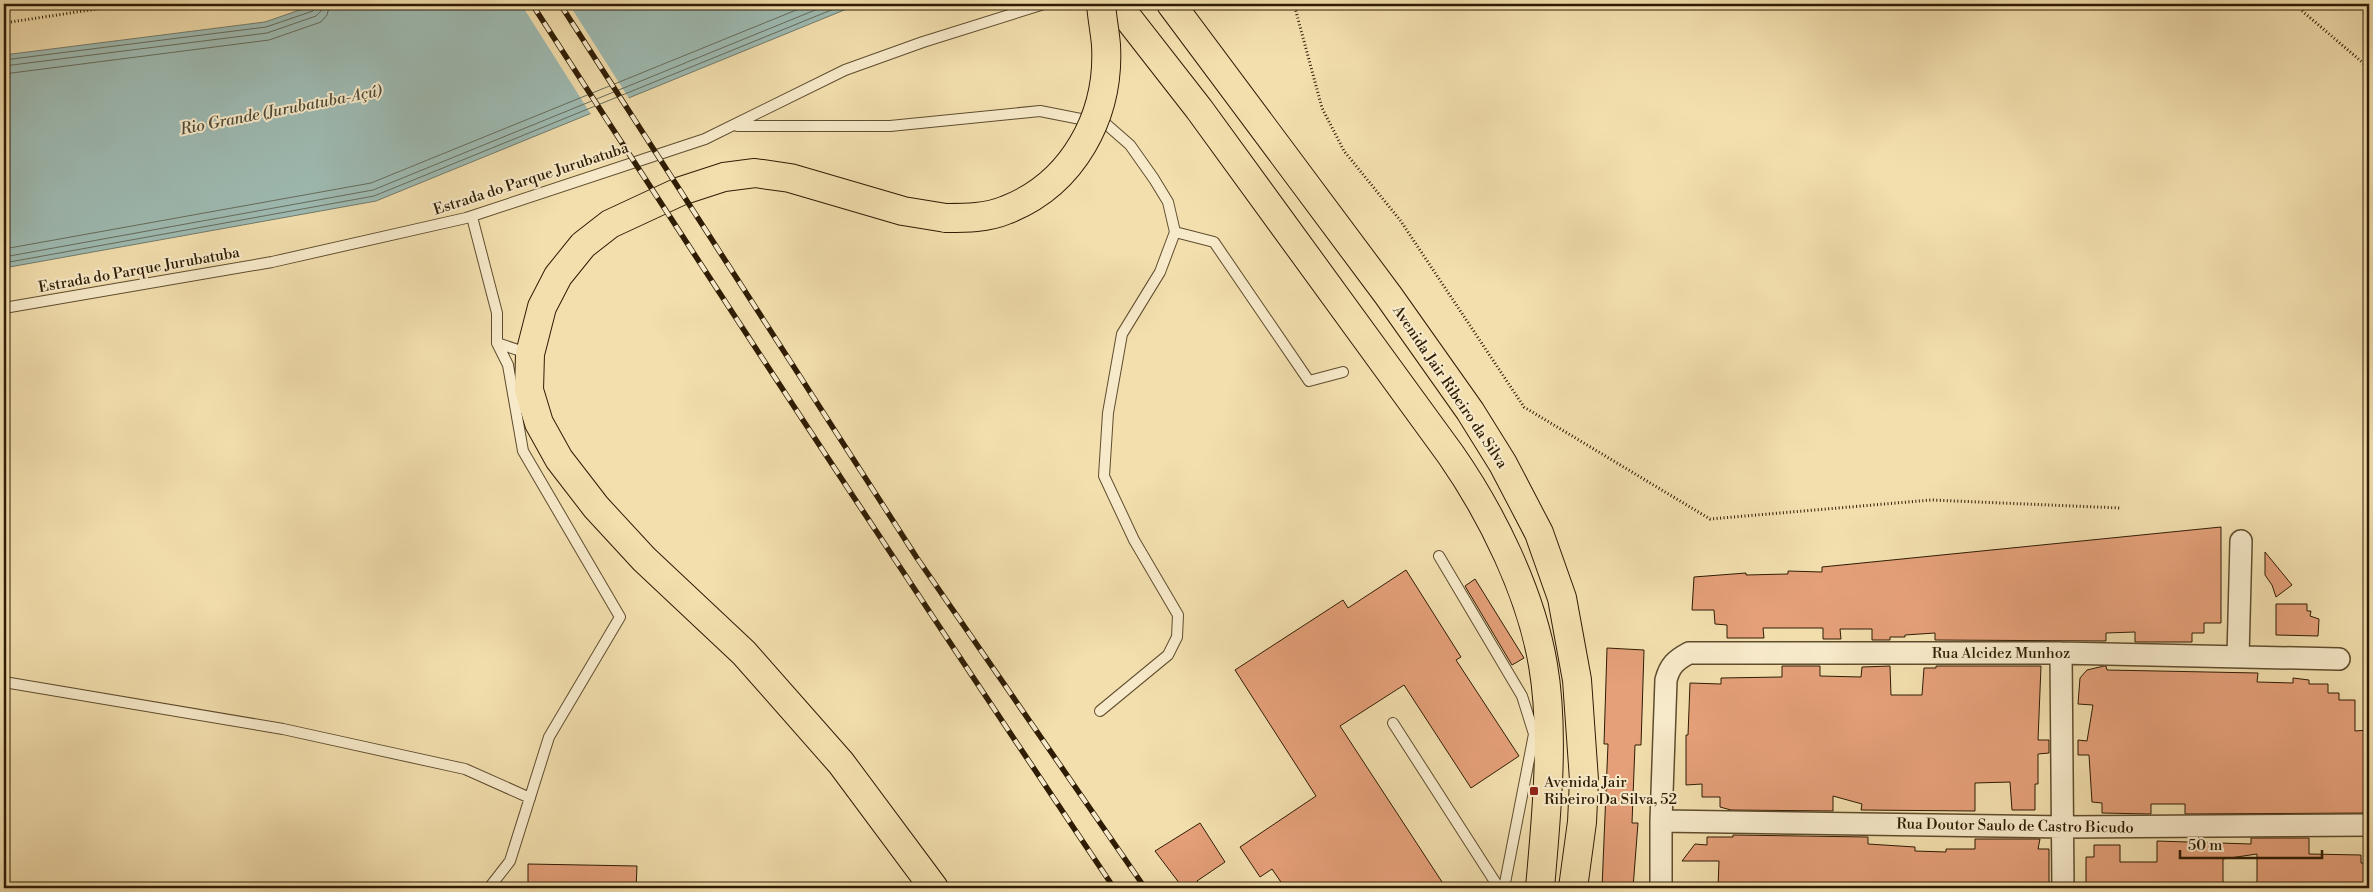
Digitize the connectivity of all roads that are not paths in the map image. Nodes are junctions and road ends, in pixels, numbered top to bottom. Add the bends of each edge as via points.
1 (1044, 4) edge
2 (1101, 4) edge
3 (1117, 4) edge
4 (1172, 4) edge
5 (734, 126) junction
6 (472, 216) junction
7 (1175, 232) junction
8 (4, 308) edge
9 (497, 343) junction
10 (530, 354) junction
11 (1343, 372) dead end
12 (2241, 541) dead end
13 (1439, 556) dead end
14 (1535, 629) junction
15 (1570, 649) junction
16 (2062, 653) junction
17 (2238, 656) junction
18 (2339, 659) dead end
19 (4, 682) edge
20 (1100, 711) dead end
21 (1393, 724) dead end
22 (530, 798) junction
23 (1661, 821) junction
24 (2369, 825) edge
25 (2064, 827) junction
26 (489, 888) edge
27 (934, 888) edge
28 (1499, 888) edge
29 (1504, 888) edge
30 (1540, 888) edge
31 (1573, 888) edge
32 (1661, 888) edge
33 (2063, 888) edge

1 - 5 lane, Estrada do Parque Jurubatuba via 845,70
2 - 10 main road, bridge via 1106,46 1104,84 1093,127 1072,162 1042,192 1005,211 946,218 903,211 790,178 755,173 715,180 680,191 610,224 583,245 558,276 542,307
3 - 14 main road via 1199,109 1475,490 1506,549
4 - 15 main road, Avenida Jair Ribeiro da Silva via 1388,294 1470,410 1539,533 1562,598
5 - 6 lane, Estrada do Parque Jurubatuba via 705,139
5 - 7 lane via 890,126 1040,111 1106,124 1130,145 1154,179 1168,202
6 - 8 lane, Estrada do Parque Jurubatuba via 272,262
6 - 9 lane via 497,312
7 - 11 lane via 1214,242 1309,380
7 - 20 lane via 1160,272 1122,334 1108,413 1104,476 1134,540 1178,615 1177,637 1168,655
9 - 10 lane
9 - 22 lane via 508,365 523,452 620,617 549,737
10 - 27 main road via 529,390 539,424 559,459 596,507 644,559 744,653 841,763
12 - 17 street
13 - 29 lane via 1522,696 1534,734
14 - 15 main road via 1557,637
14 - 30 main road via 1547,701 1546,819
15 - 31 main road, Avenida Jair Ribeiro da Silva via 1577,680 1584,780
16 - 17 street, Rua Alcidez Munhoz
16 - 23 street, Rua Alcidez Munhoz via 1689,653 1669,669 1666,680
16 - 25 street
17 - 18 street, Rua Alcidez Munhoz
19 - 22 lane via 302,733 465,770
21 - 28 lane
22 - 26 lane via 510,861
23 - 25 street, Rua Doutor Saulo de Castro Bicudo
23 - 32 street
24 - 25 street, Rua Doutor Saulo de Castro Bicudo
25 - 33 street

